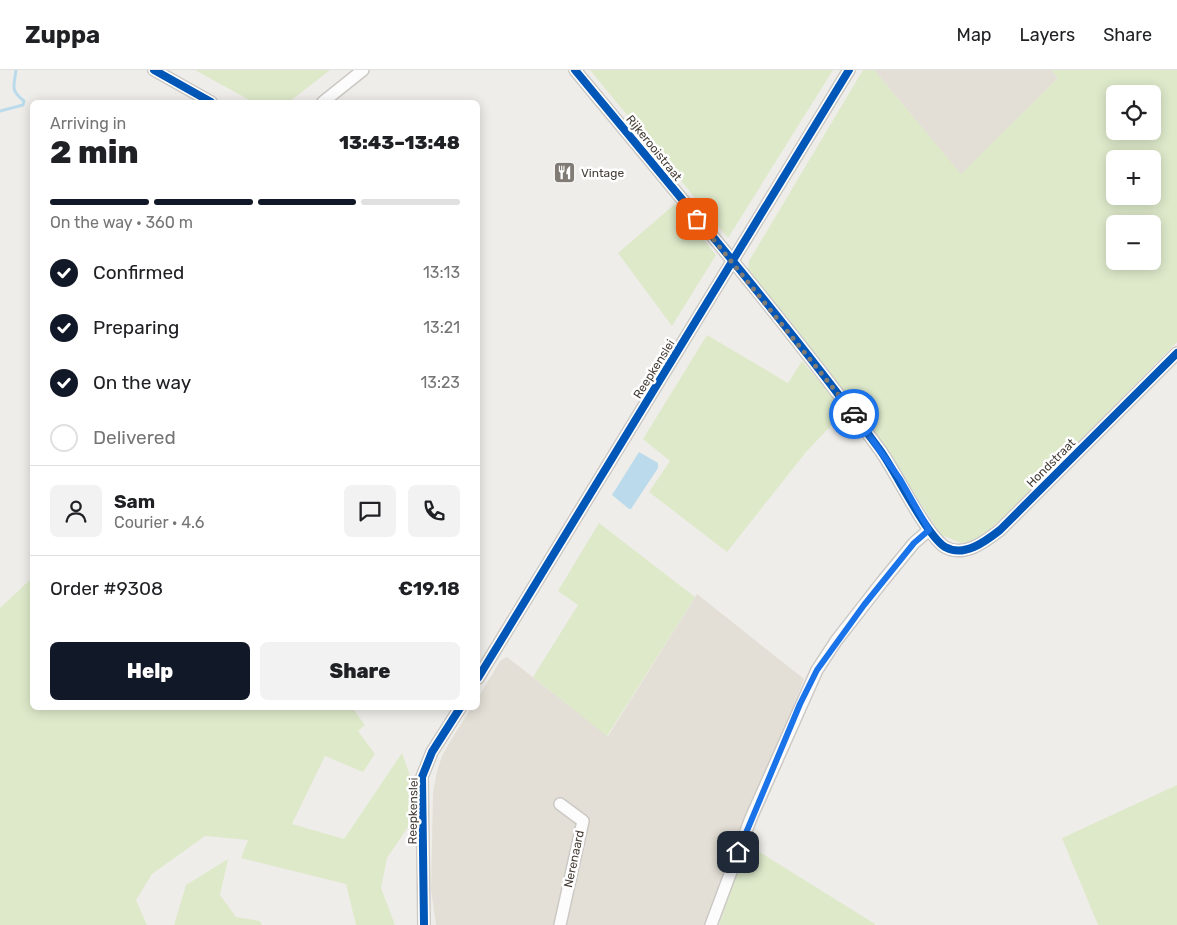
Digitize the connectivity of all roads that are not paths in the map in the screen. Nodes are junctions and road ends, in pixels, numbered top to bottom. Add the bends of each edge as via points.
1 (154, 70) edge
2 (363, 70) edge
3 (575, 70) edge
4 (849, 70) edge
5 (207, 100) edge
6 (326, 100) edge
7 (733, 262) junction
8 (1177, 353) edge
9 (929, 530) junction
10 (480, 675) edge
11 (459, 710) edge
12 (560, 804) dead end
13 (424, 925) edge
14 (560, 925) edge
15 (711, 925) edge

1 - 5 street
2 - 6 street
3 - 7 street, Rijkerooistraat
4 - 7 street, Reepkenslei
7 - 9 street, Rijkerooistraat via 866,430 900,479
7 - 10 street, Reepkenslei
8 - 9 street, Hondstraat via 986,541 956,550 940,543
9 - 15 street via 914,543 871,596 817,670 751,818
11 - 13 street, Reepkenslei via 432,752 422,777
12 - 14 street, Nerenaard via 583,821

